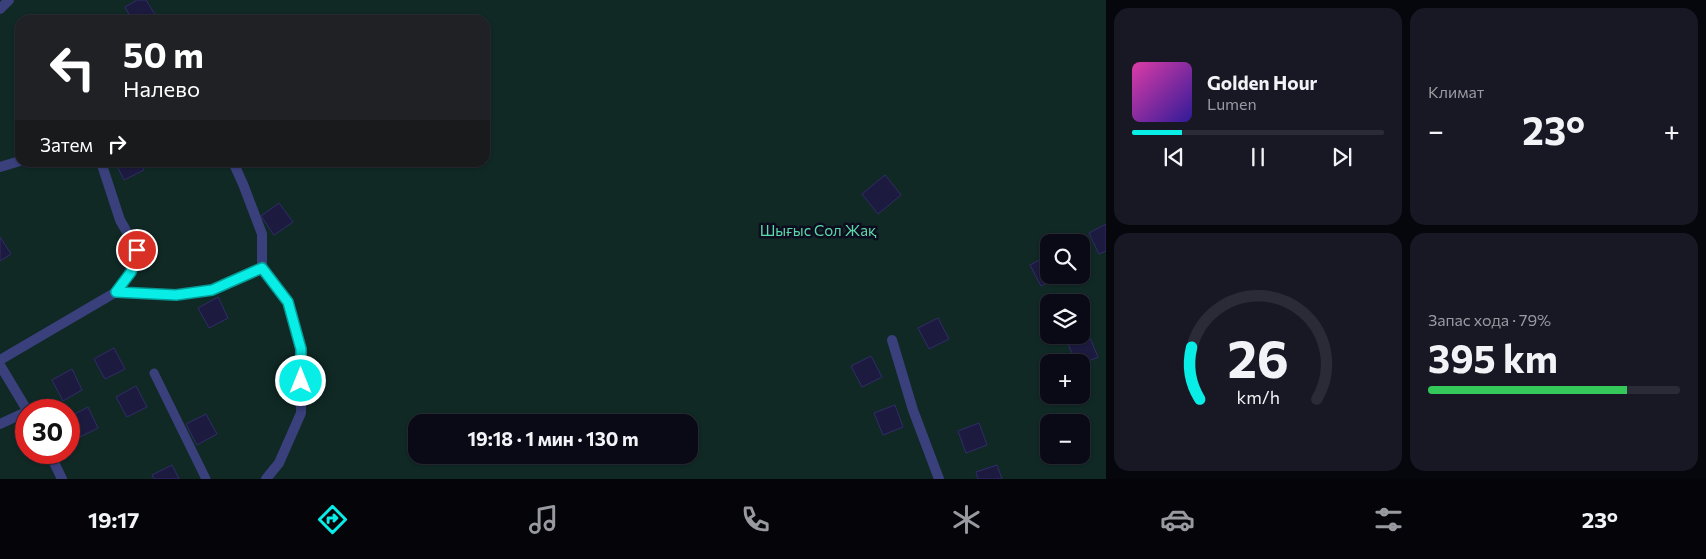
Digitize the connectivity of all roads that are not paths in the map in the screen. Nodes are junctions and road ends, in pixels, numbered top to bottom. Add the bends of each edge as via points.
1 (9, 0) edge
2 (0, 9) edge
3 (15, 162) edge
4 (0, 167) edge
5 (103, 167) edge
6 (235, 167) edge
7 (262, 268) junction
8 (116, 292) junction
9 (892, 340) dead end
10 (0, 360) edge
11 (0, 365) edge
12 (154, 373) dead end
13 (20, 399) edge
14 (15, 417) edge
15 (0, 424) edge
16 (55, 464) edge
17 (62, 479) edge
18 (206, 479) edge
19 (266, 479) edge
20 (939, 479) edge

1 - 2 street
3 - 4 street
5 - 8 street via 120,220 137,250 131,272
6 - 7 street via 262,234
7 - 8 street via 212,290 176,295
7 - 19 street via 288,302 301,349 301,413 279,463
8 - 10 street
9 - 20 street
11 - 13 street
12 - 18 lane
14 - 15 street
16 - 17 street

